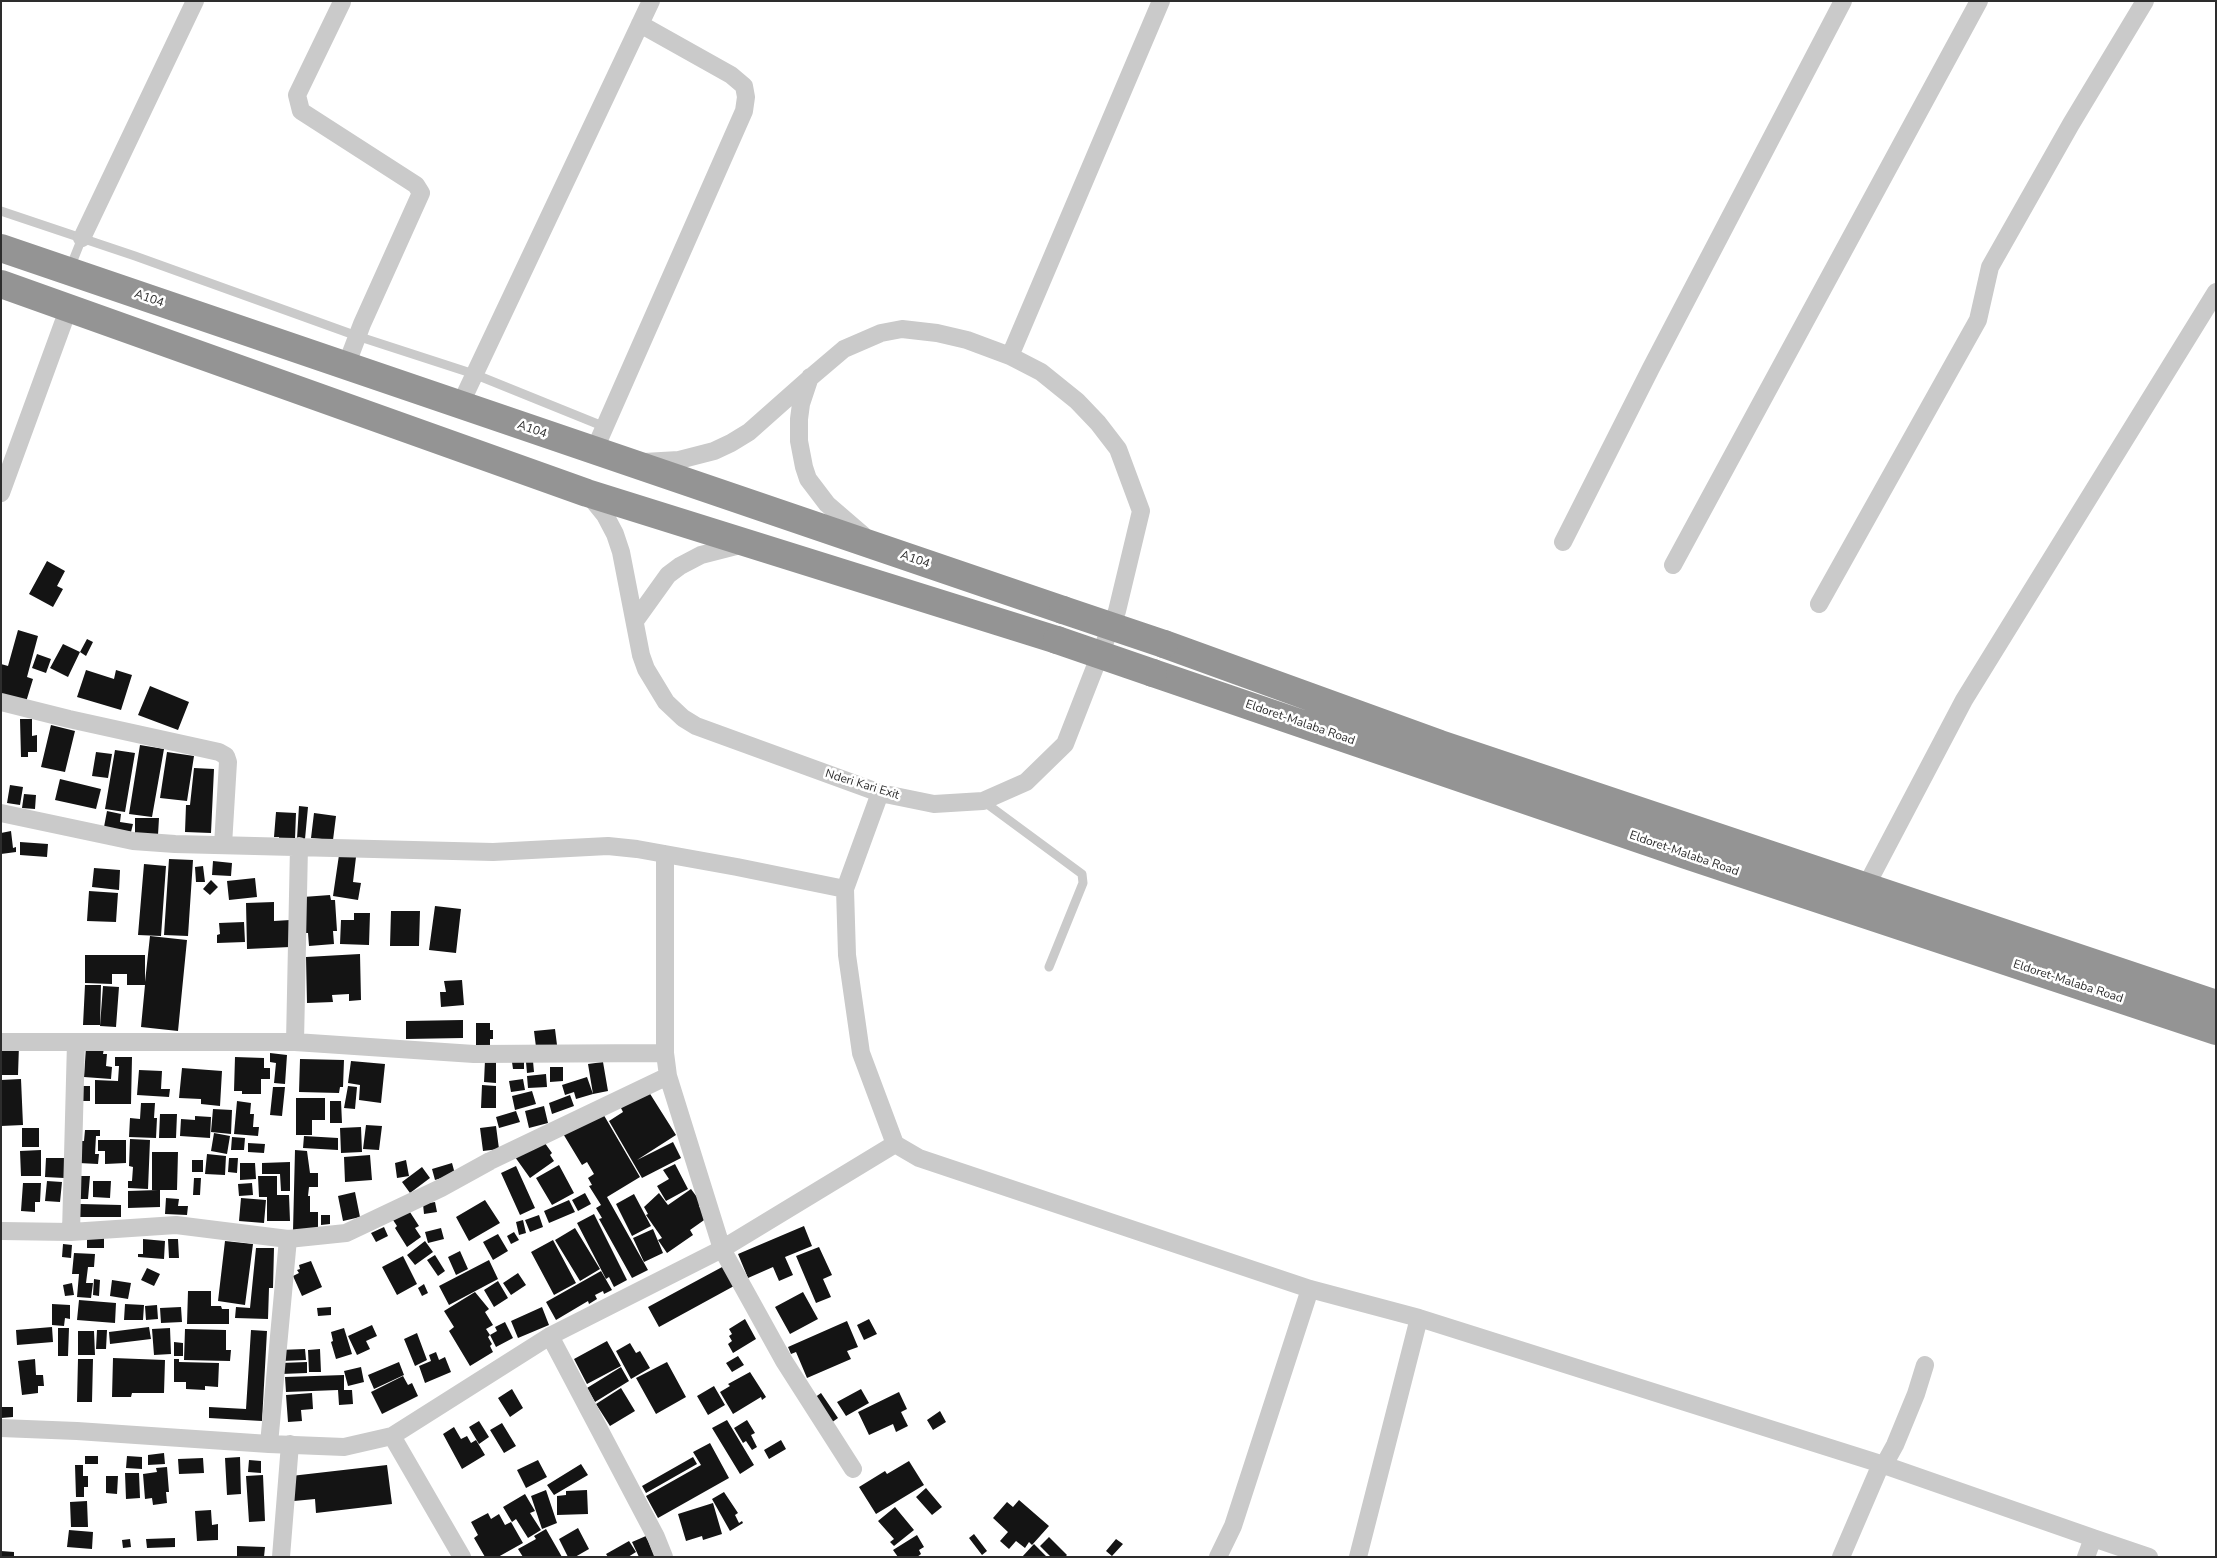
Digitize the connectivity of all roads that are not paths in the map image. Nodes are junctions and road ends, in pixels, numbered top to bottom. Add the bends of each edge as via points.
1 (195, 1) edge
2 (650, 1) edge
3 (1161, 1) edge
4 (1843, 1) edge
5 (1979, 1) edge
6 (2145, 1) edge
7 (342, 2) edge
8 (640, 24) junction
9 (1, 211) edge
10 (82, 238) junction
11 (1, 248) edge
12 (69, 271) junction
13 (1, 284) edge
14 (2216, 292) edge
15 (69, 307) junction
16 (358, 336) junction
17 (1010, 356) junction
18 (346, 366) junction
19 (474, 374) junction
20 (810, 376) junction
21 (460, 405) junction
22 (599, 439) junction
23 (628, 463) junction
24 (587, 492) junction
25 (1, 493) edge
26 (1563, 542) dead end
27 (750, 543) junction
28 (880, 548) junction
29 (1673, 565) dead end
30 (1819, 604) dead end
31 (635, 621) junction
32 (1164, 644) joint
33 (1, 702) edge
34 (880, 793) junction
35 (983, 801) junction
36 (1, 814) edge
37 (223, 845) junction
38 (299, 846) junction
39 (665, 854) junction
40 (1865, 888) junction
41 (845, 889) junction
42 (1049, 967) dead end
43 (2216, 1004) edge
44 (2216, 1031) edge
45 (1, 1042) edge
46 (76, 1042) junction
47 (295, 1042) junction
48 (665, 1054) junction
49 (668, 1076) junction
50 (895, 1144) junction
51 (1, 1231) edge
52 (70, 1232) junction
53 (288, 1238) junction
54 (722, 1249) junction
55 (1310, 1289) junction
56 (1419, 1318) junction
57 (550, 1336) junction
58 (1925, 1365) dead end
59 (1, 1428) edge
60 (392, 1436) junction
61 (269, 1444) junction
62 (290, 1444) junction
63 (1882, 1464) junction
64 (853, 1468) dead end
65 (2093, 1538) junction
66 (281, 1557) edge
67 (462, 1557) edge
68 (664, 1557) edge
69 (1218, 1557) edge
70 (1358, 1557) edge
71 (1841, 1557) edge
72 (2086, 1557) edge
73 (2149, 1557) edge

1 - 10 street
2 - 8 street
3 - 17 street
4 - 26 street
5 - 29 street
6 - 30 street via 1990,267 1978,320
7 - 16 street via 297,95 301,111 416,185 421,193
8 - 19 street
8 - 22 street via 731,75 744,86 746,97 744,111
9 - 10 lane
10 - 12 lane
10 - 16 lane
11 - 12 highway, A104
12 - 18 highway, A104
13 - 15 highway, Eldoret-Malaba Road
14 - 40 street via 1964,700
15 - 24 highway, Eldoret-Malaba Road
15 - 25 street
16 - 18 street
16 - 19 lane
17 - 20 street via 967,340 902,329 881,333 844,349
17 - 35 street, Nderi Kari Exit via 1058,384 1098,423 1118,449 1141,510 1117,611 1065,744 1026,782
18 - 21 highway, A104
19 - 21 street
19 - 22 lane
20 - 23 street via 750,432 714,451 679,460
20 - 28 street via 799,419 799,441 808,480 841,518
21 - 22 highway, A104
22 - 23 highway, A104
23 - 28 highway, A104
24 - 27 highway, Eldoret-Malaba Road
24 - 31 street, Nderi Kari Exit via 615,534
27 - 31 street via 701,555 680,566 668,575
27 - 44 highway, Eldoret-Malaba Road, bridge via 1057,640 1686,855
28 - 32 highway, A104, bridge
31 - 34 street, Nderi Kari Exit via 648,675 666,702 683,718 734,741
32 - 40 highway, Eldoret-Malaba Road via 1440,744
33 - 37 street via 226,756
34 - 35 street, Nderi Kari Exit via 934,804
34 - 41 street
35 - 42 lane via 1082,874 1083,883
36 - 37 street via 133,841
37 - 38 street
38 - 39 street via 493,852 608,846
38 - 47 street
39 - 41 street
39 - 48 street
40 - 43 highway, Eldoret-Malaba Road
41 - 50 street via 847,955 860,1054
45 - 46 street
46 - 47 street
46 - 52 street
47 - 48 street via 474,1054
48 - 49 street
49 - 53 street via 346,1233
49 - 54 street
50 - 54 street
50 - 55 street via 919,1158
51 - 52 street
52 - 53 street via 176,1225
53 - 61 street
54 - 57 street
54 - 64 street via 784,1361
55 - 56 street
55 - 69 street via 1233,1526
56 - 63 street
56 - 70 street
57 - 60 street
57 - 68 street
58 - 63 street via 1899,1437
59 - 61 street via 77,1430
60 - 62 street via 344,1447
60 - 67 street
61 - 62 street
62 - 66 street
63 - 65 street
63 - 71 street
65 - 72 street
65 - 73 street

